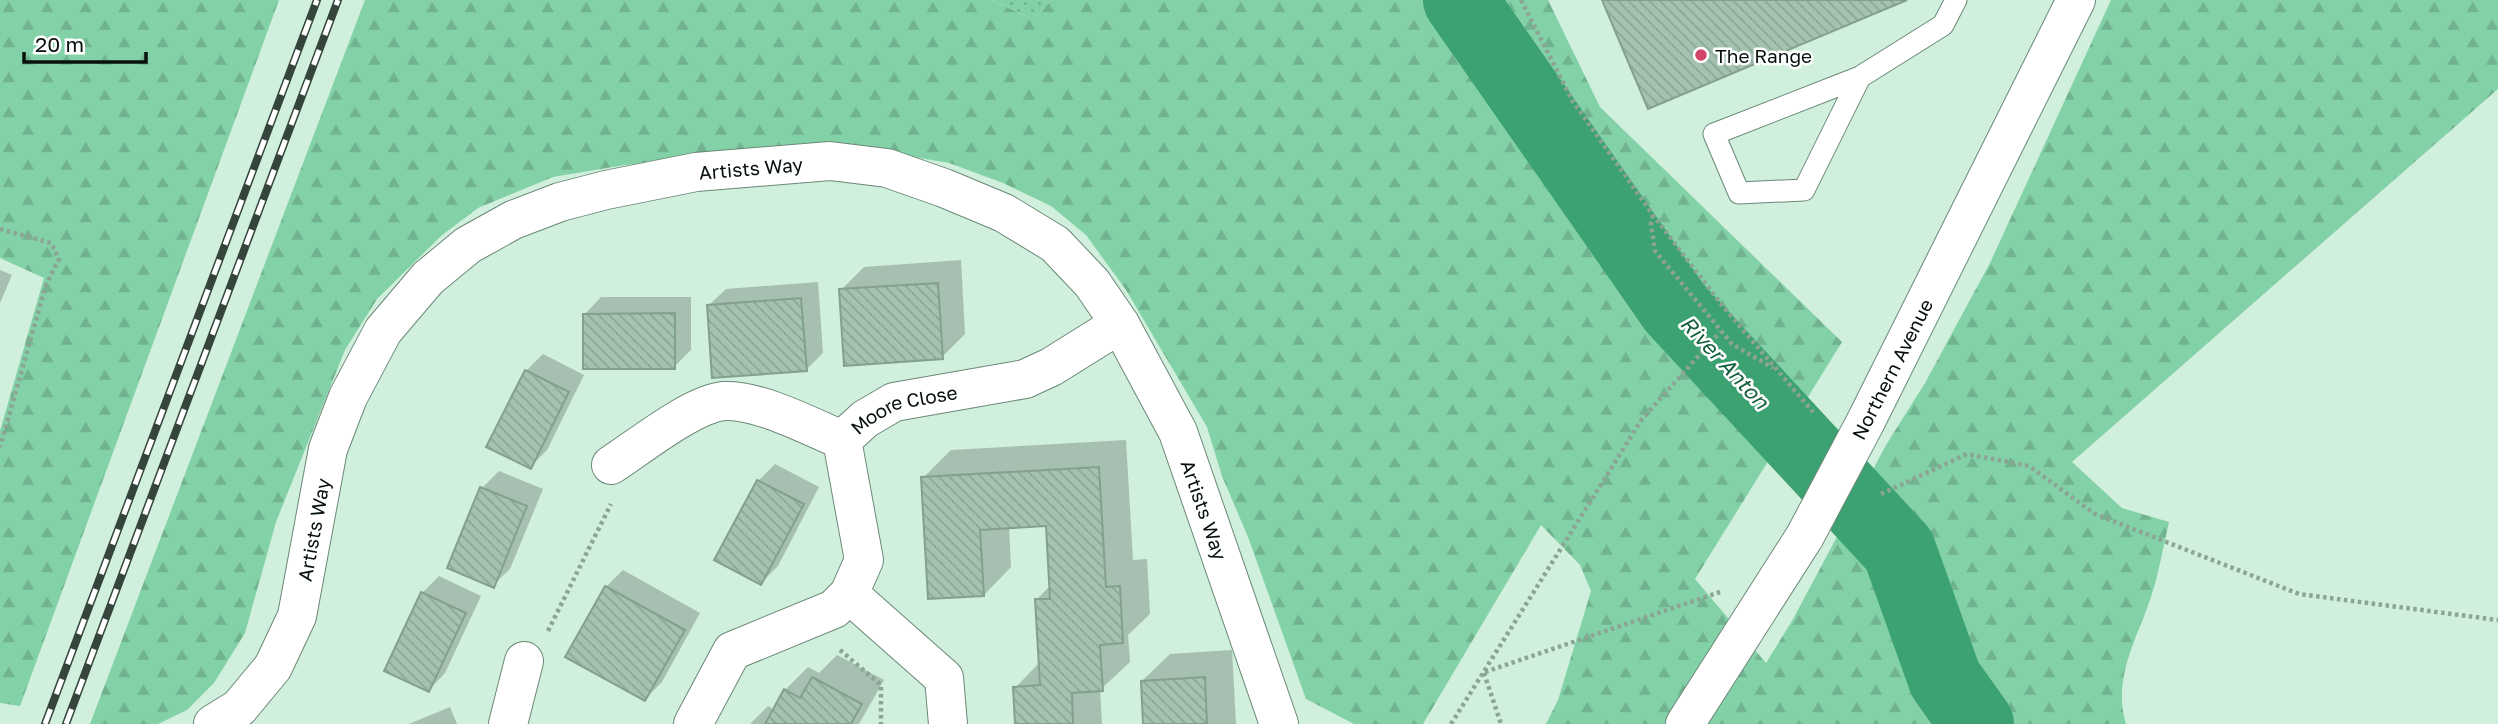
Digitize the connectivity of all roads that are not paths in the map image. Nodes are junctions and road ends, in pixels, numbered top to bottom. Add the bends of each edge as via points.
1 (1956, 0) edge
2 (2076, 0) edge
3 (1860, 77) junction
4 (1119, 324) junction
5 (842, 440) junction
6 (611, 465) road end
7 (849, 594) junction
8 (524, 661) road end
9 (512, 723) edge
10 (213, 724) edge
11 (693, 724) edge
12 (948, 724) edge
13 (1279, 724) edge
14 (1685, 724) edge

1 - 3 lane via 1943,25
2 - 14 street, Northern Avenue, bridge via 1805,536
3 - 3 lane via 1804,190 1739,193 1714,134
4 - 5 street, Moore Close via 1025,379 894,402
4 - 10 street, Artists Way via 1092,283 1055,244 1004,213 887,168 830,161 696,172 559,202 513,220 468,245 428,278 383,331 348,397 328,449 297,616 273,667 239,708
4 - 13 street, Artists Way via 1178,432
5 - 6 street via 756,406 724,401 700,408
5 - 7 street, Moore Close via 864,561
7 - 11 street via 834,609 732,651
7 - 12 street via 944,678
8 - 9 street

